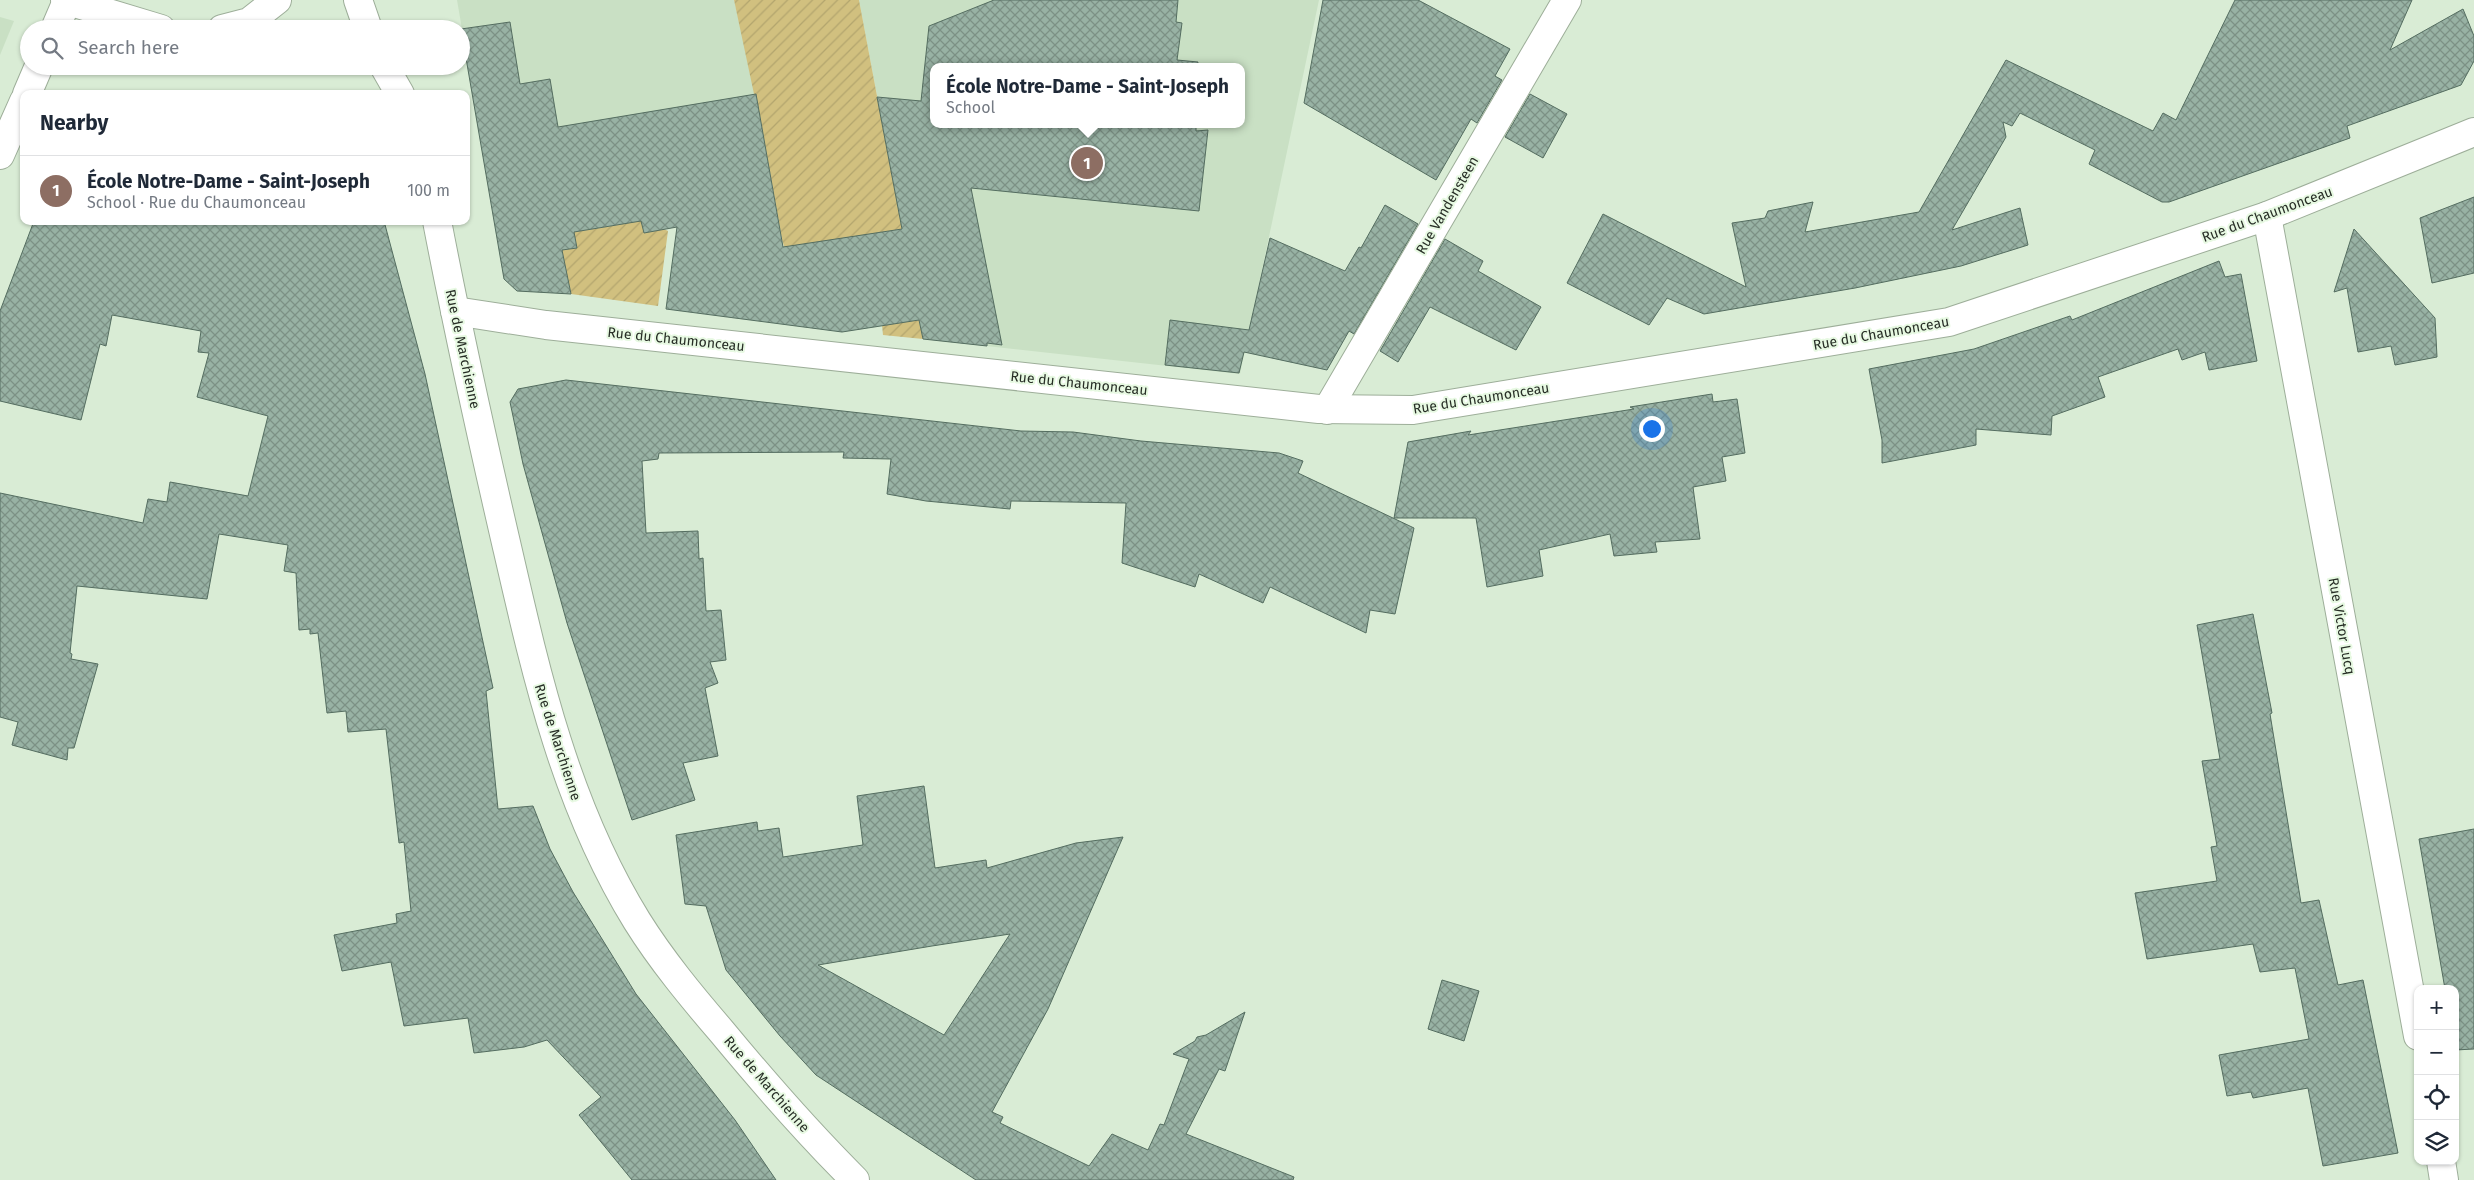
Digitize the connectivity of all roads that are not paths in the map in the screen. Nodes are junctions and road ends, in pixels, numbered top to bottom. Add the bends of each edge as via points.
1 (66, 0) edge
2 (277, 0) edge
3 (358, 0) edge
4 (1567, 0) edge
5 (58, 20) edge
6 (132, 20) edge
7 (252, 20) edge
8 (365, 20) edge
9 (35, 75) edge
10 (389, 75) edge
11 (29, 90) edge
12 (398, 90) edge
13 (20, 110) edge
14 (2474, 132) edge
15 (0, 155) edge
16 (2267, 216) junction
17 (438, 225) edge
18 (455, 312) junction
19 (1327, 410) junction
20 (2417, 1030) edge
21 (2442, 1165) edge
22 (855, 1180) edge
23 (2444, 1180) edge

1 - 5 street
1 - 6 street
2 - 7 street
3 - 8 street
4 - 19 street, Rue Vandensteen
9 - 11 street
10 - 12 street
13 - 15 street
14 - 16 street, Rue du Chaumonceau
16 - 19 street, Rue du Chaumonceau via 1949,322 1413,410
16 - 20 street, Rue Victor Lucq
17 - 18 street, Rue de Marchienne
18 - 19 street, Rue du Chaumonceau via 546,325
18 - 22 street, Rue de Marchienne via 543,700 587,825 630,908 665,962 764,1083
21 - 23 street

